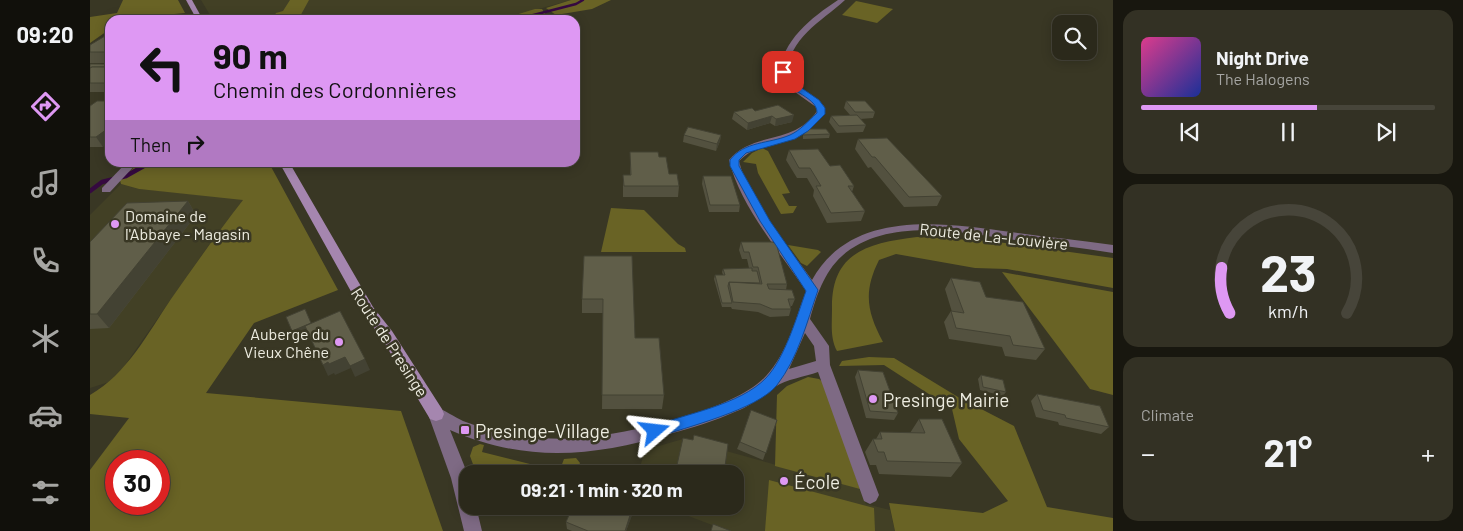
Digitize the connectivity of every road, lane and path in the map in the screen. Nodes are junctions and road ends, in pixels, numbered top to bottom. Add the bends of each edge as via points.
1 (189, 0) edge
2 (842, 0) edge
3 (197, 15) edge
4 (128, 167) edge
5 (287, 167) edge
6 (106, 190) dead end
7 (1113, 249) edge
8 (812, 290) junction
9 (802, 320) junction
10 (822, 365) junction
11 (771, 381) junction
12 (436, 414) junction
13 (870, 495) dead end
14 (473, 531) edge

1 - 3 street
2 - 8 street via 796,40 784,65 785,78 816,102 821,108 819,116 799,133 748,148 734,160 737,173 765,221
4 - 6 street
5 - 12 street, Route de Presinge via 368,310
7 - 8 street, Route de La-Louvière via 949,229 896,230 869,236 840,250 828,261
8 - 9 street, Route de La-Louvière
9 - 10 street via 823,350
9 - 11 street, Route de La-Louvière via 794,343
10 - 11 street
10 - 13 street
11 - 12 street, Route de La-Louvière via 734,405 700,418 641,436 588,446 535,447 465,430
12 - 14 street, Route de Presinge via 460,478

